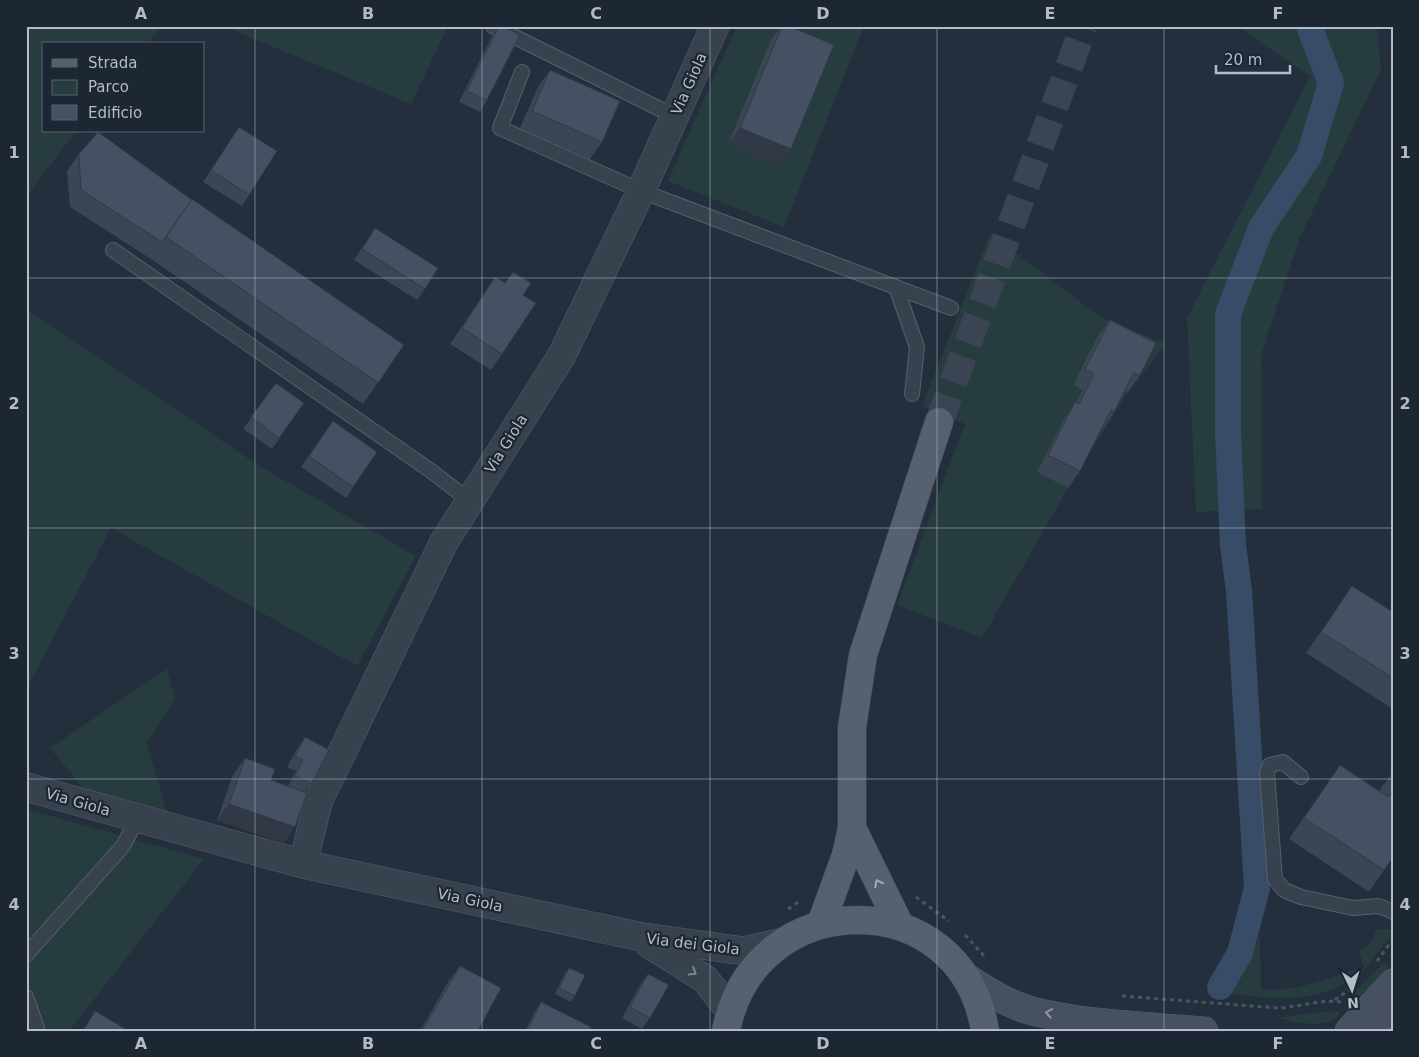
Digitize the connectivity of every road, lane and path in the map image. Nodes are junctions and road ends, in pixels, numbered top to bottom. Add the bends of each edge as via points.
1 (493, 26) edge
2 (715, 26) edge
3 (522, 72) dead end
4 (674, 116) junction
5 (641, 191) junction
6 (113, 250) dead end
7 (896, 287) junction
8 (951, 308) dead end
9 (912, 394) dead end
10 (939, 422) tunnel mouth
11 (470, 501) junction
12 (1301, 777) dead end
13 (26, 787) edge
14 (138, 818) junction
15 (852, 828) junction
16 (303, 864) junction
17 (911, 892) dead end
18 (1393, 912) edge
19 (821, 924) junction
20 (953, 924) dead end
21 (900, 926) junction
22 (960, 930) dead end
23 (637, 936) junction
24 (779, 943) junction
25 (26, 955) edge
26 (992, 964) dead end
27 (967, 978) junction
28 (1393, 983) edge
29 (1118, 996) dead end
30 (26, 997) edge
31 (1348, 1002) dead end
32 (1393, 1007) edge
33 (728, 1021) edge
34 (1103, 1027) edge
35 (34, 1031) edge
36 (985, 1031) edge
37 (1204, 1031) edge
38 (1349, 1031) edge
39 (1383, 1031) edge

1 - 4 lane
2 - 4 street, Via Giola
3 - 5 lane via 500,128
4 - 5 street, Via Giola
5 - 7 lane
5 - 11 street, Via Giola via 562,355
6 - 11 lane
7 - 8 lane
7 - 9 lane via 916,346
10 - 15 main road via 864,655 852,728
11 - 16 street, Via Giola via 444,542 318,802
12 - 18 lane via 1283,762 1270,765 1275,879 1284,890 1302,897 1353,908 1379,906
13 - 14 street, Via Giola
14 - 16 street, Via Giola
14 - 25 lane via 122,846
15 - 19 main road via 846,855
21 -> 15 main road
16 - 23 street, Via Giola
17 - 20 path
19 - 21 main road via 860,919
19 - 24 main road
21 - 27 main road via 933,944
22 - 26 path
23 - 24 street, Via dei Giola via 744,951
23 -> 33 street, Via dei Giola via 705,979
24 - 33 main road via 749,973
34 -> 27 street via 1032,1010 997,997
27 - 36 main road via 982,1012
28 - 38 street
29 - 31 path via 1278,1008 1298,1008 1334,1000
30 - 35 lane via 37,1028
32 - 39 street
34 - 37 street

